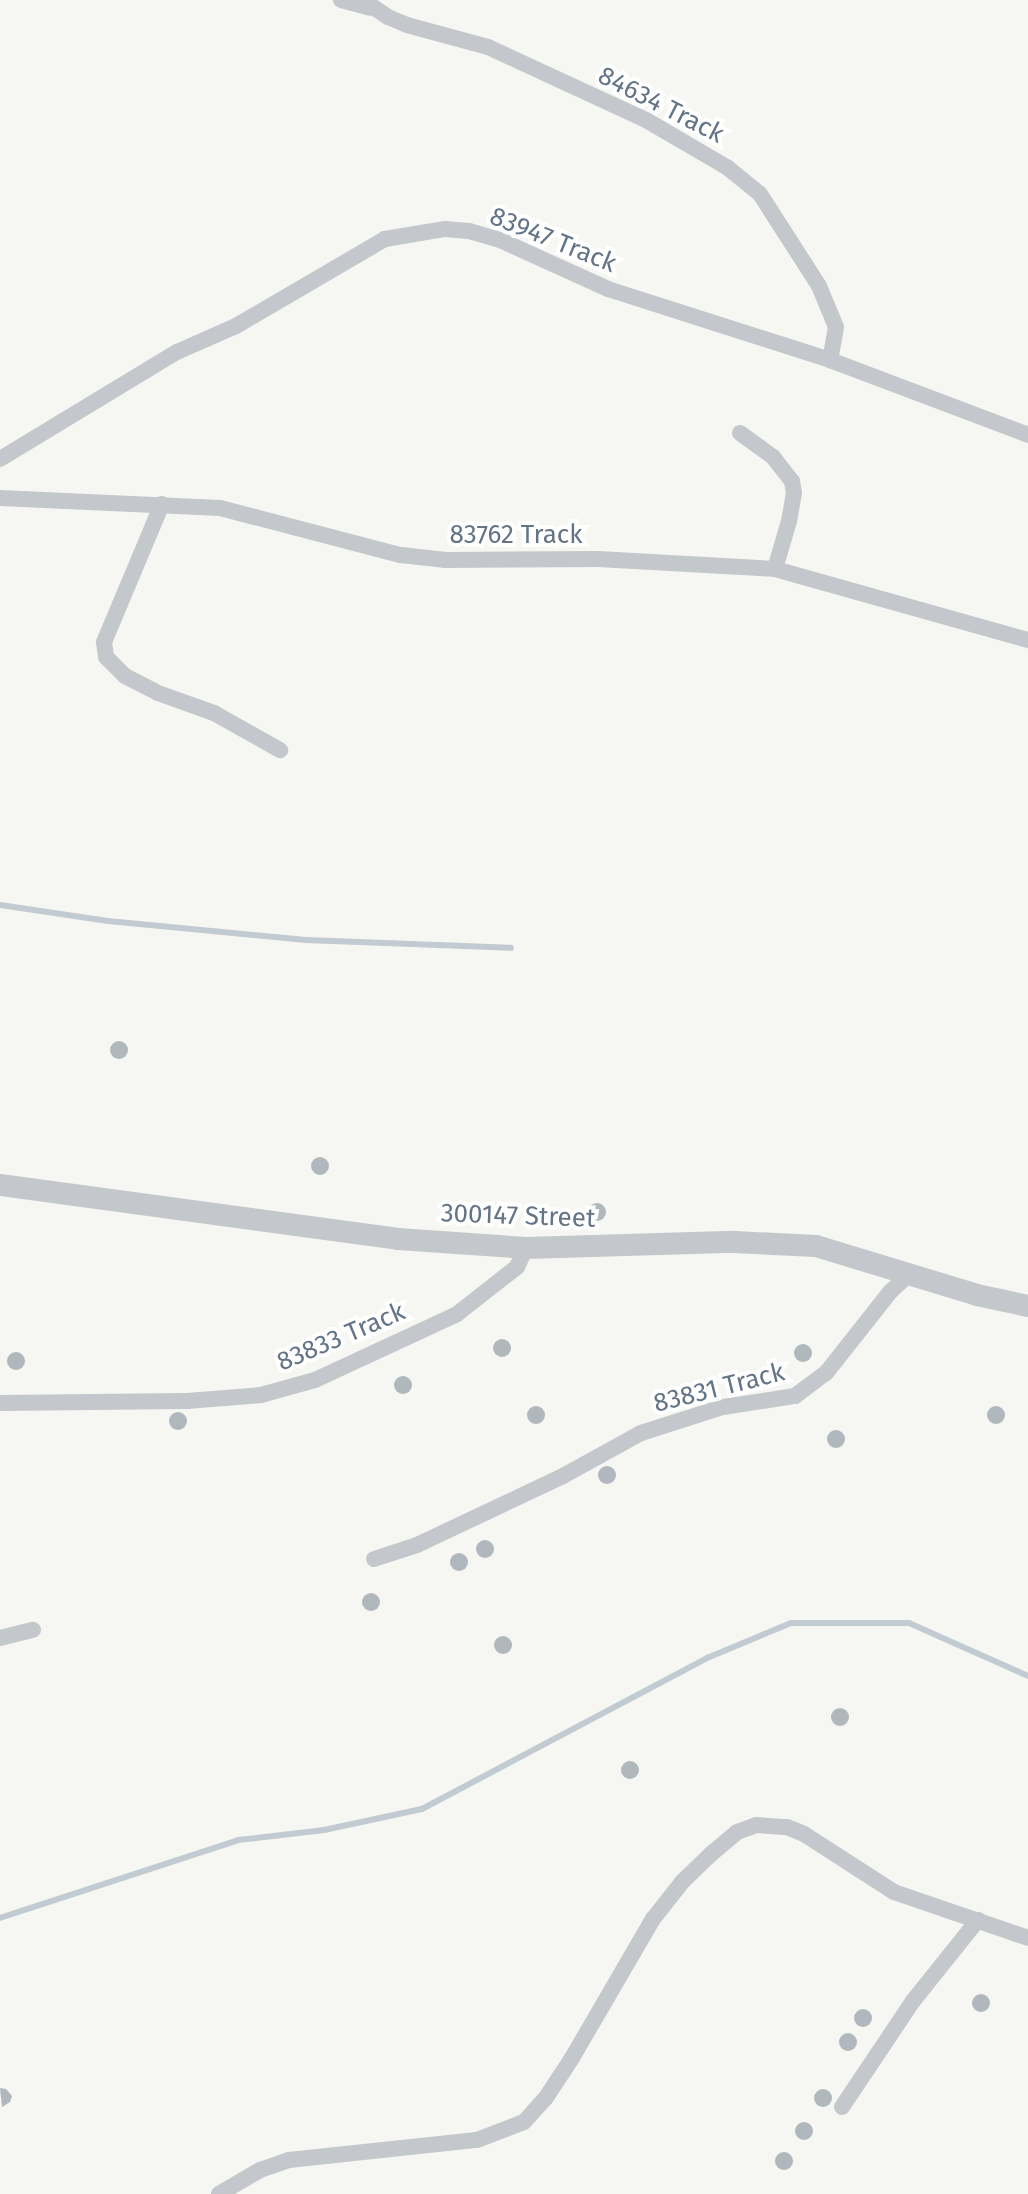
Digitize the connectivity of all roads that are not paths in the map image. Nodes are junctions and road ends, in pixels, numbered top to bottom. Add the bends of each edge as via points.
1 (341, 0) edge
2 (367, 4) edge
3 (830, 360) junction
4 (740, 433) dead end
5 (1028, 435) edge
6 (0, 459) edge
7 (0, 498) edge
8 (162, 504) junction
9 (775, 569) junction
10 (1028, 640) edge
11 (280, 750) dead end
12 (0, 1185) edge
13 (526, 1248) junction
14 (908, 1275) junction
15 (1028, 1306) edge
16 (0, 1403) edge
17 (374, 1559) dead end
18 (33, 1630) dead end
19 (0, 1638) edge
20 (978, 1920) junction
21 (1028, 1938) edge
22 (842, 2107) dead end
23 (219, 2194) edge

1 - 2 street, 84634 Track
2 - 3 street, 84634 Track via 407,25 488,47 646,120 728,168 760,194 819,286 836,327
3 - 5 street, 83947 Track
3 - 6 street, 83947 Track via 608,289 500,240 469,231 420,231 385,239 236,326 177,352
4 - 9 street via 773,457 792,481 789,521
7 - 8 street, 83762 Track
8 - 9 street, 83762 Track via 220,508 431,559 661,561
8 - 11 street via 104,642 106,657 125,676 249,729
9 - 10 street, 83762 Track
12 - 13 street, 300147 Street via 398,1239
13 - 14 street, 300147 Street via 734,1242 816,1246
13 - 16 street, 83833 Track via 517,1267 457,1314 315,1380 261,1395 187,1401
14 - 15 street, 300147 Street
14 - 17 street, 83831 Track via 826,1373 795,1396 723,1407 641,1433 417,1545
18 - 19 street
20 - 21 street
20 - 22 street via 913,2001
20 - 23 street via 894,1892 804,1834 756,1825 737,1832 683,1881 653,1919 559,2079 524,2122 477,2140 289,2160

